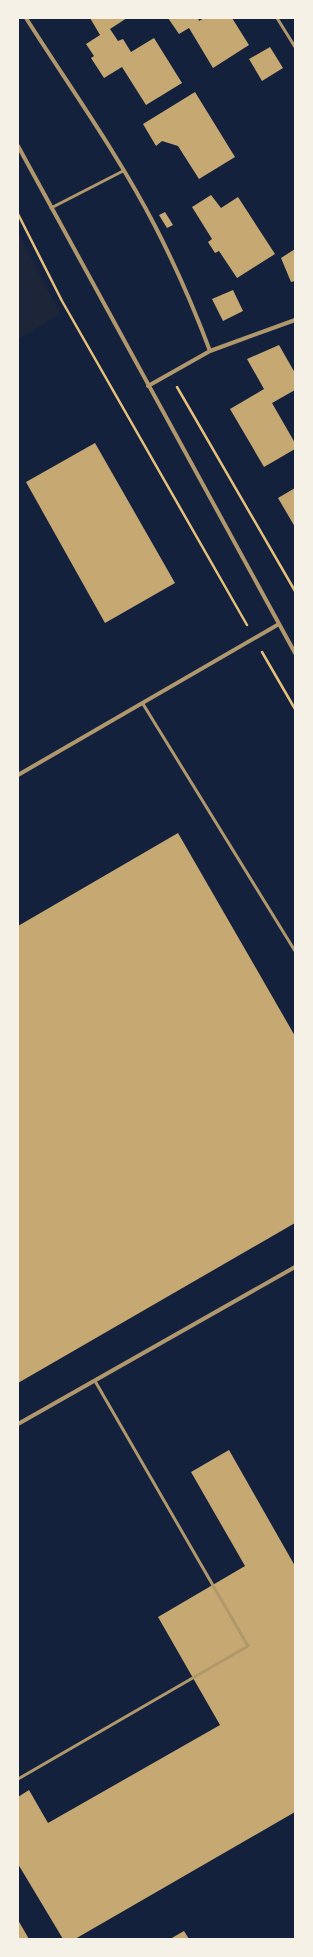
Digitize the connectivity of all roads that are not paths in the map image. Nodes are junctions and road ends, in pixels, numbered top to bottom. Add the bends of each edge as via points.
1 (26, 18) edge
2 (277, 18) edge
3 (295, 47) edge
4 (18, 146) edge
5 (123, 171) junction
6 (51, 208) junction
7 (295, 320) edge
8 (210, 351) junction
9 (148, 386) junction
10 (279, 624) junction
11 (295, 653) edge
12 (143, 704) junction
13 (18, 775) edge
14 (295, 951) edge
15 (295, 1267) edge
16 (95, 1381) junction
17 (18, 1424) edge
18 (18, 1779) edge

1 - 5 street
2 - 3 lane
4 - 6 street
5 - 6 lane
5 - 8 street via 192,303
6 - 9 street
7 - 8 street
8 - 9 street
9 - 10 street
10 - 11 street
10 - 12 street
12 - 13 street
12 - 14 lane
15 - 16 street
16 - 17 street
16 - 18 lane via 248,1646

